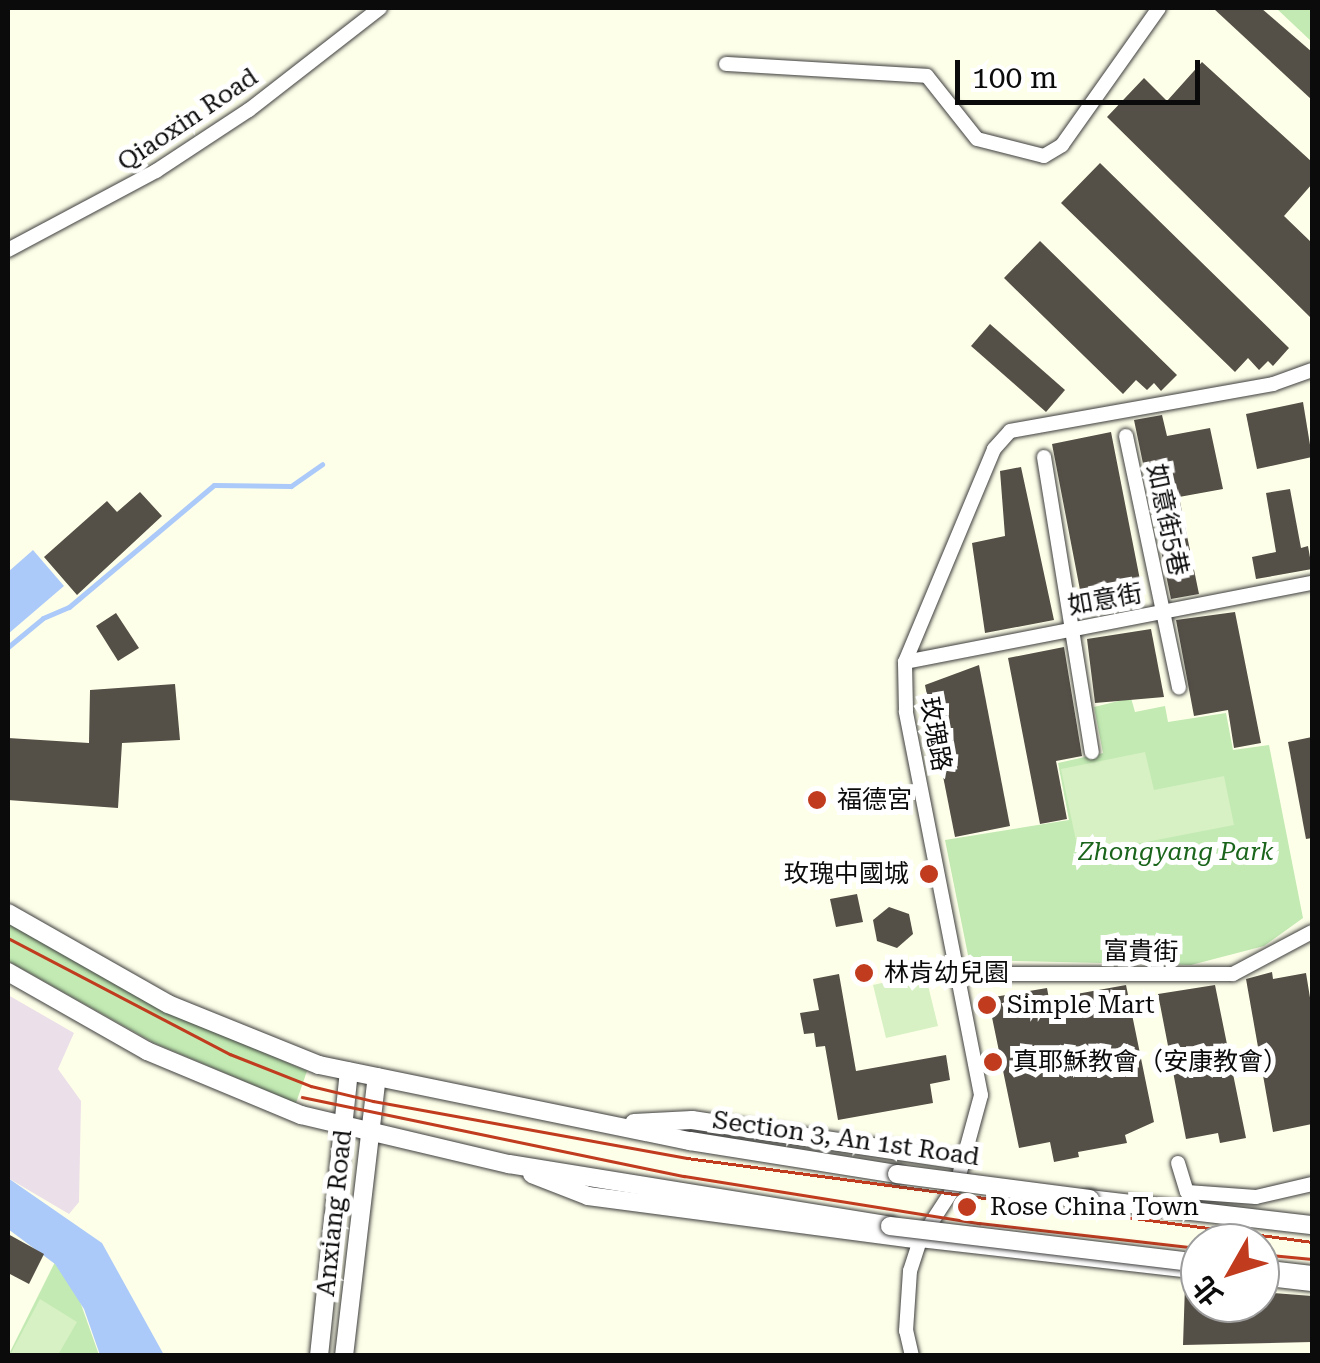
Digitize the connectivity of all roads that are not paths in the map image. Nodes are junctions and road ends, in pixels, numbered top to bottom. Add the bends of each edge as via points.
1 (380, 8) edge
2 (1159, 8) edge
3 (726, 64) dead end
4 (8, 250) edge
5 (1312, 370) edge
6 (1126, 436) dead end
7 (1044, 458) dead end
8 (1312, 583) edge
9 (1163, 612) junction
10 (1074, 629) junction
11 (905, 662) junction
12 (1178, 687) dead end
13 (1092, 752) dead end
14 (8, 912) edge
15 (1312, 932) edge
16 (8, 972) edge
17 (957, 974) junction
18 (349, 1072) junction
19 (377, 1077) junction
20 (614, 1124) junction
21 (343, 1127) junction
22 (369, 1133) junction
23 (965, 1161) junction
24 (508, 1164) junction
25 (1178, 1164) dead end
26 (1312, 1184) edge
27 (1312, 1225) edge
28 (920, 1240) junction
29 (1180, 1261) edge
30 (1180, 1270) edge
31 (1280, 1272) edge
32 (1312, 1275) edge
33 (1280, 1280) edge
34 (1312, 1284) edge
35 (320, 1356) edge
36 (344, 1356) edge
37 (912, 1356) edge

1 - 4 street, Qiaoxin Road via 156,172
2 - 3 street via 1077,125 1044,156 978,139 927,76
5 - 11 street, 玫瑰路 via 1273,384 1010,431 994,449
6 - 9 street, 如意街5巷
7 - 10 street
8 - 9 street, 如意街
9 - 10 street, 如意街
9 - 12 street, 如意街5巷
10 - 11 street, 如意街
10 - 13 street
11 - 17 street, 玫瑰路 via 906,711
14 - 18 street, Section 3, An 1st Road via 168,1004
15 - 17 street, 富貴街 via 1232,974
16 - 21 street via 147,1051
17 - 23 street, 玫瑰路 via 981,1095
18 - 19 street, Section 3, An 1st Road
18 - 21 street, Anxiang Road
19 - 20 street, Section 3, An 1st Road
19 - 22 street, Anxiang Road
20 - 23 street via 692,1120
20 - 27 street, Section 3, An 1st Road, bridge via 898,1174
21 - 22 street
21 - 35 street, Anxiang Road
22 - 24 street
22 - 36 street, Anxiang Road
23 - 28 street, 玫瑰路
24 - 28 street via 588,1196
24 - 29 street, bridge via 890,1226
25 - 26 street via 1187,1192 1256,1197
28 - 30 street
28 - 37 street, 玫瑰路 via 906,1296
31 - 32 street
33 - 34 street

